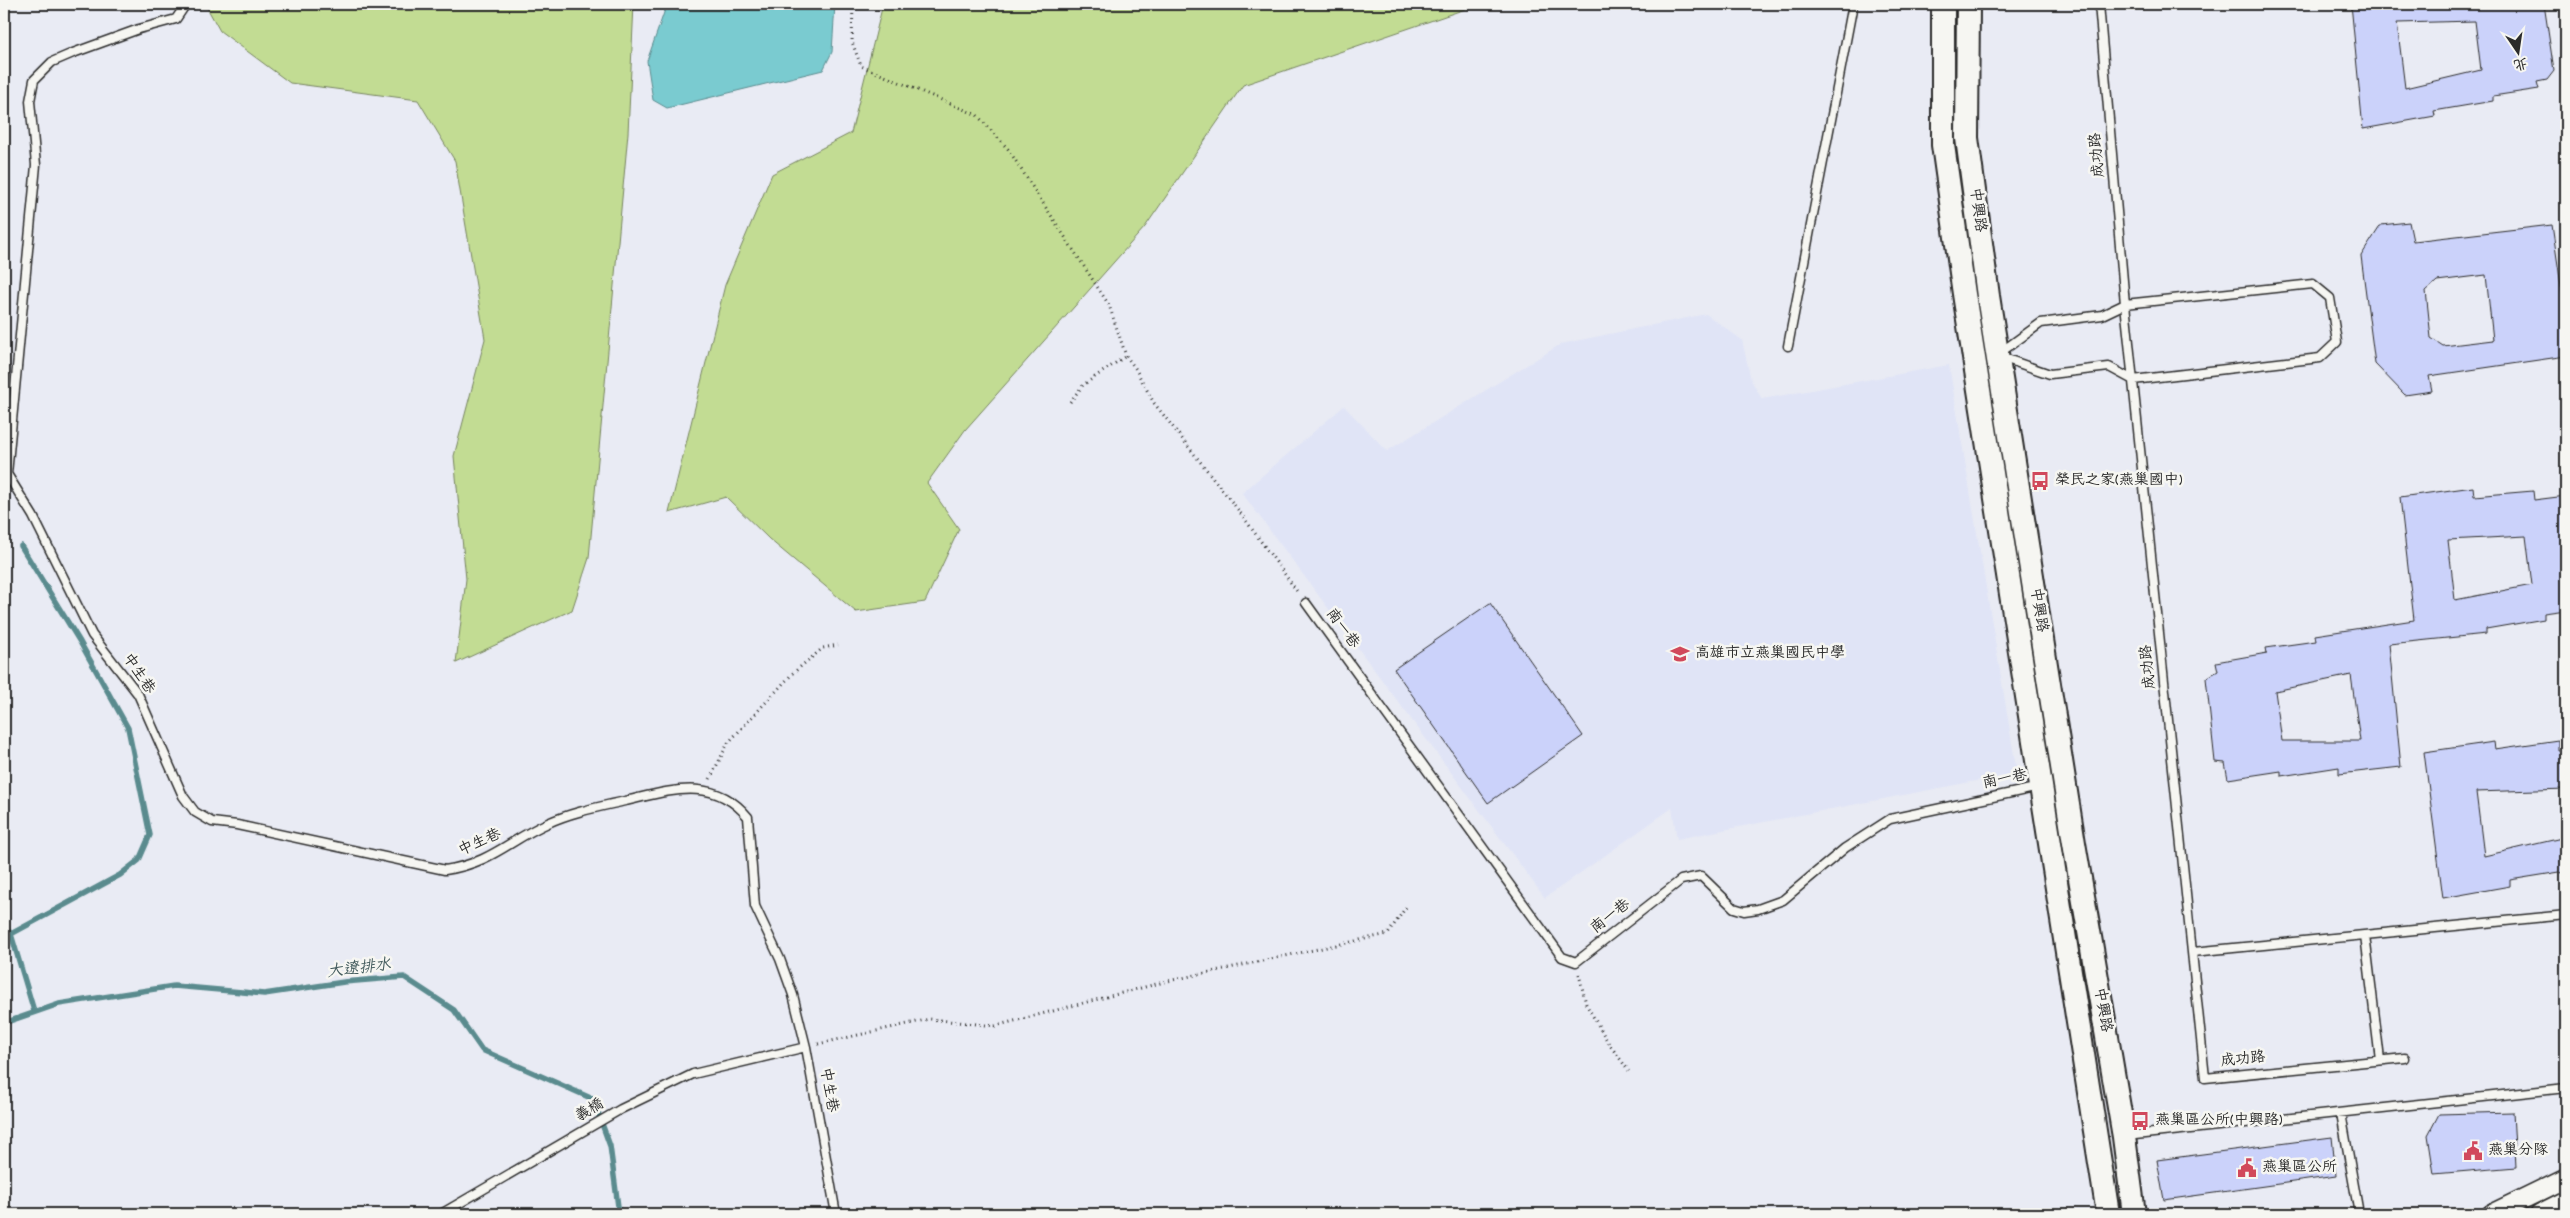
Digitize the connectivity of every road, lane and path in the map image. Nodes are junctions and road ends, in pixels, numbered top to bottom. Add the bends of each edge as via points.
1 (186, 4) edge
2 (854, 4) edge
3 (1853, 4) edge
4 (1942, 4) edge
5 (1968, 4) edge
6 (2099, 4) edge
7 (2125, 304) junction
8 (1788, 346) dead end
9 (1126, 356) junction
10 (1986, 356) junction
11 (2133, 380) junction
12 (1070, 402) dead end
13 (4, 460) edge
14 (5, 474) edge
15 (1306, 603) joint
16 (838, 644) dead end
17 (2053, 784) junction
18 (704, 790) junction
19 (1408, 904) dead end
20 (2566, 915) edge
21 (2365, 935) junction
22 (2193, 952) junction
23 (1576, 962) junction
24 (806, 1047) junction
25 (2404, 1058) dead end
26 (2380, 1060) junction
27 (1629, 1071) dead end
28 (2566, 1088) edge
29 (2341, 1113) junction
30 (2124, 1137) junction
31 (2566, 1179) edge
32 (2566, 1201) edge
33 (441, 1214) edge
34 (836, 1214) edge
35 (2108, 1214) edge
36 (2134, 1214) edge
37 (2359, 1214) edge
38 (2492, 1214) edge
39 (2540, 1214) edge

1 - 14 lane via 176,19 139,29 52,62 34,80 30,101 36,165
2 - 9 path via 852,42 861,66 977,115 1008,149 1109,305
3 - 8 lane
4 - 10 main road, 中興路 via 1943,145
5 - 10 main road, 中興路 via 1968,138
6 - 7 lane, 成功路
7 - 10 lane via 2102,315 2041,323
7 - 11 lane, 成功路
7 - 11 lane via 2314,284 2330,298 2337,342 2320,358
9 - 12 path via 1083,384
9 - 15 path via 1154,403
10 - 11 lane via 2050,374 2109,367
10 - 17 main road, 中興路
11 - 22 lane, 成功路
13 - 14 lane, 中生巷
14 - 18 lane, 中生巷 via 33,516 92,635 138,694 183,796 195,812 212,822 445,870 488,858 548,823 593,808 682,788
15 - 23 lane, 南一巷 via 1562,957
16 - 18 path via 823,648 793,673 728,743
17 - 23 lane, 南一巷 via 1890,819 1845,848 1783,900 1758,909 1744,911 1734,908 1701,876 1681,880
17 - 30 main road, 中興路
17 - 35 main road, 中興路
18 - 24 lane, 中生巷 via 724,796 748,816 755,906 780,959
19 - 24 path via 1388,934 1168,981 995,1026 930,1019
20 - 21 lane
21 - 22 lane
21 - 26 lane
22 - 26 lane, 成功路 via 2205,1078
23 - 27 path via 1586,1004
24 - 33 lane, 義橋 via 693,1074 621,1109
24 - 34 lane, 中生巷
25 - 26 lane, 成功路
28 - 29 lane
29 - 30 lane
29 - 37 lane
30 - 36 main road, 中興路
31 - 38 street
32 - 39 street

